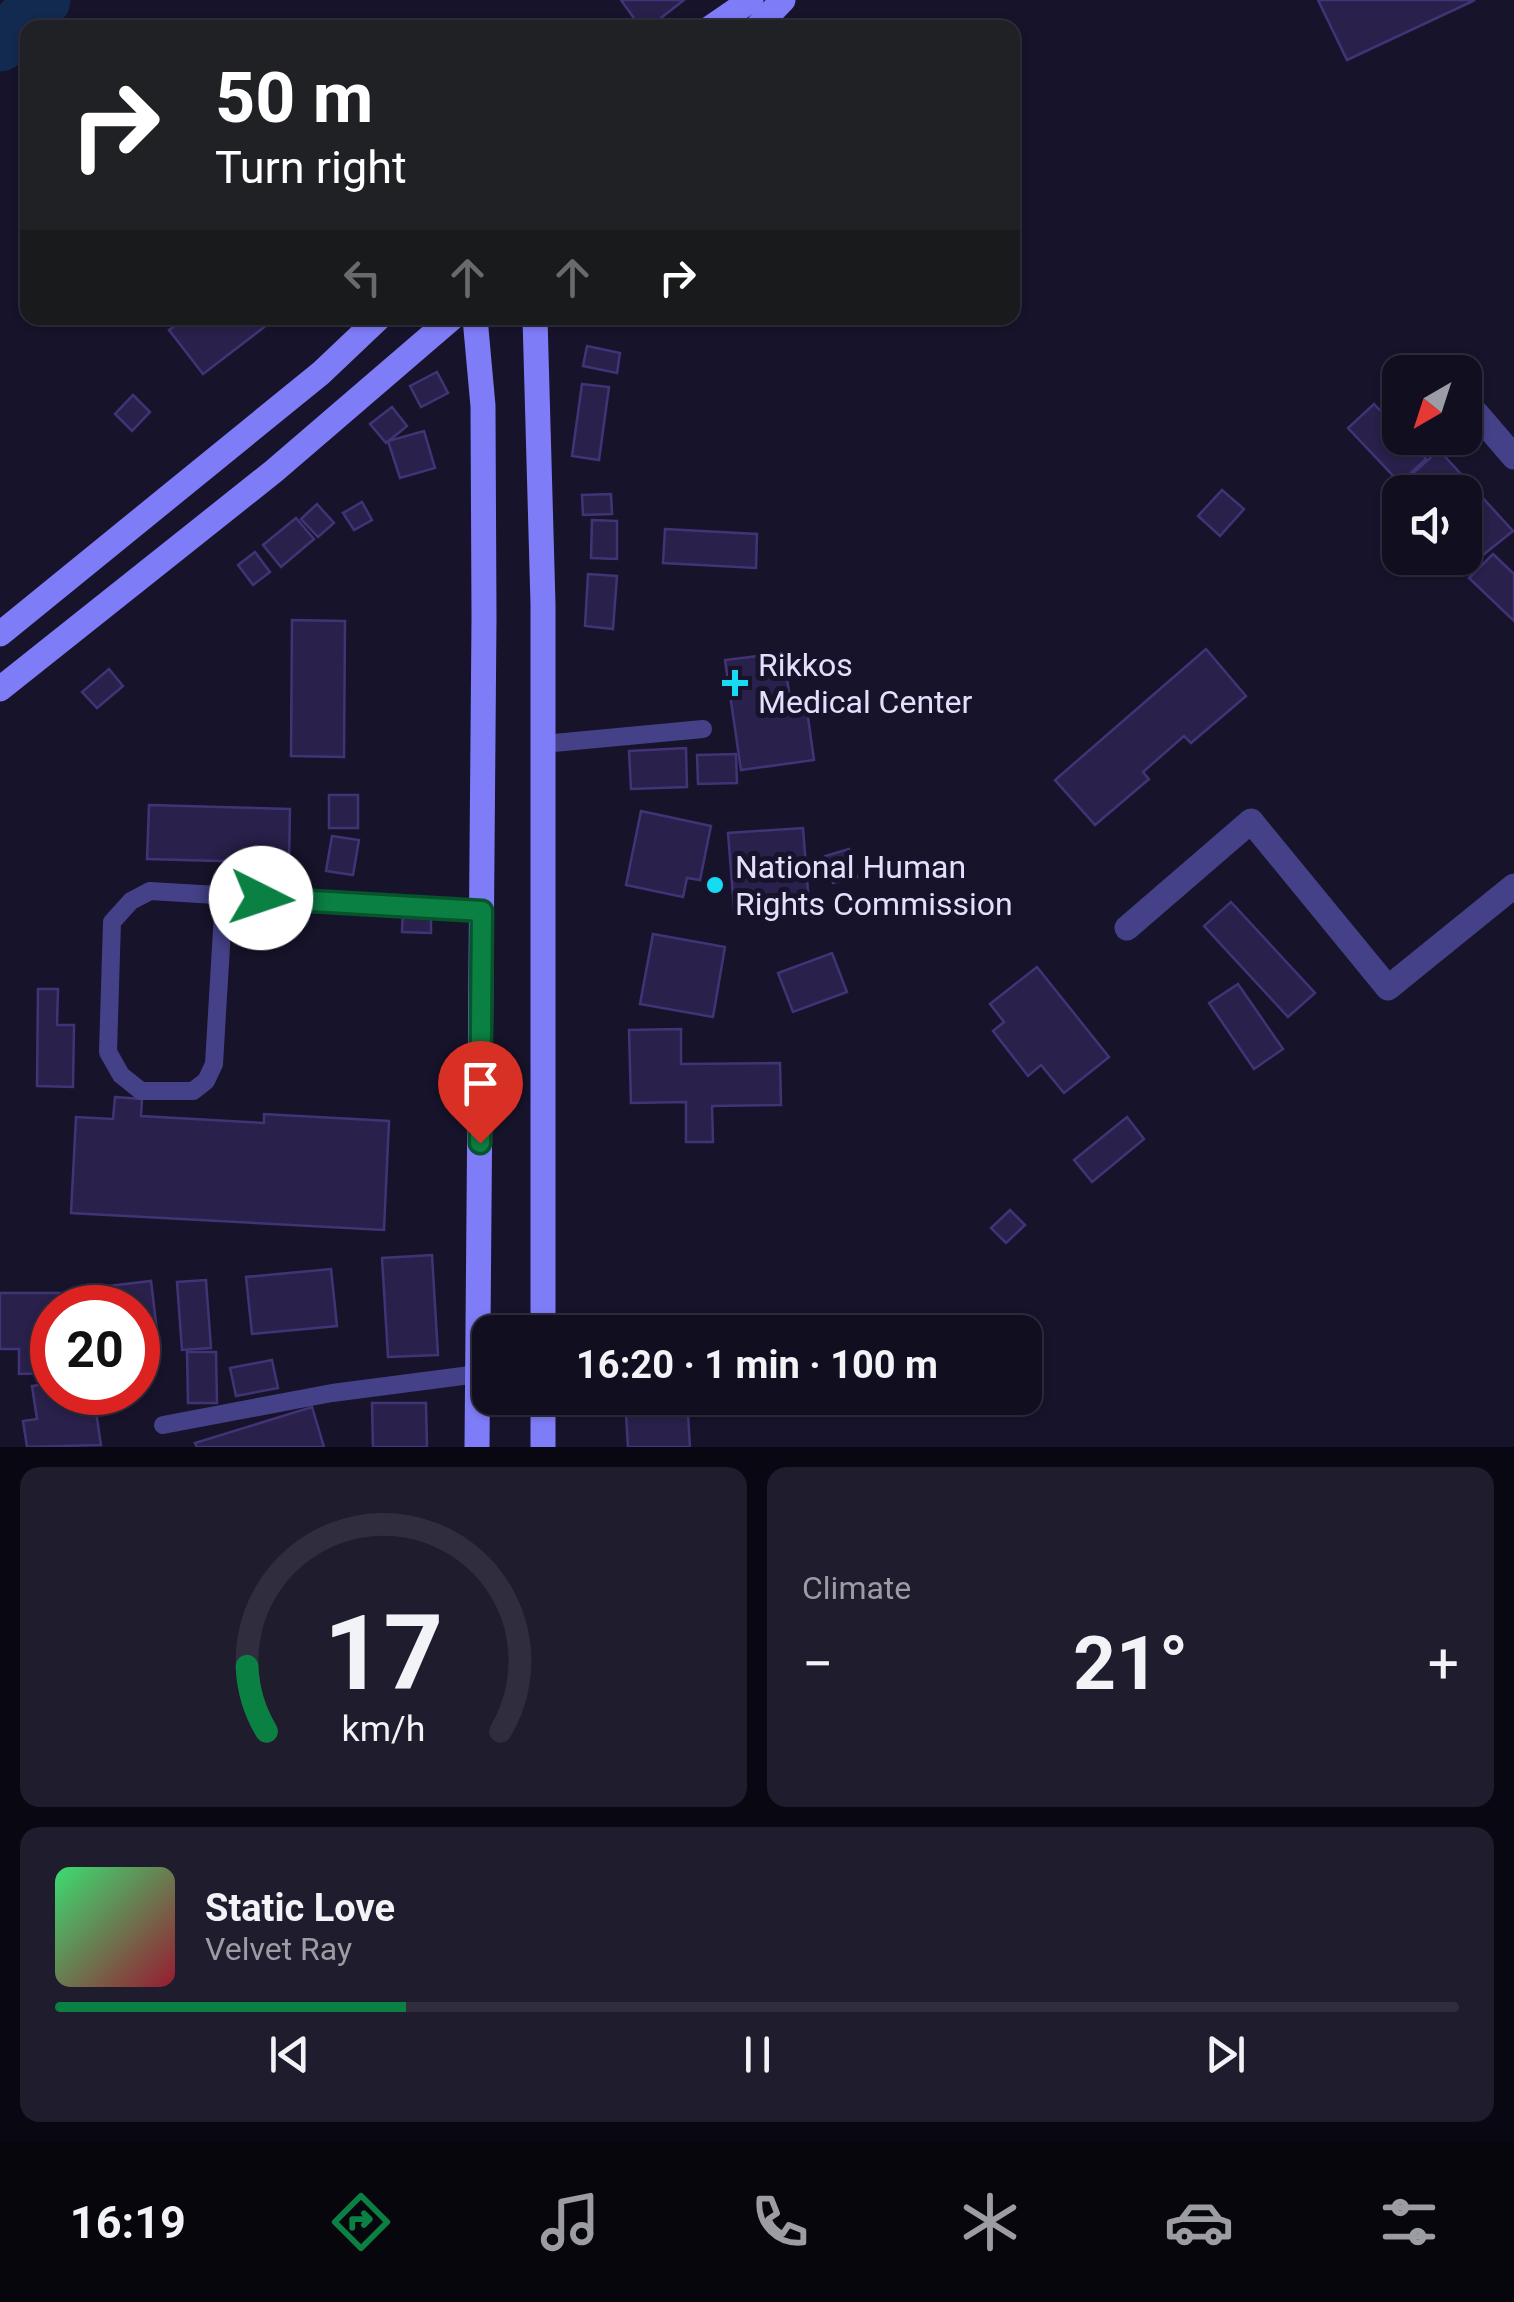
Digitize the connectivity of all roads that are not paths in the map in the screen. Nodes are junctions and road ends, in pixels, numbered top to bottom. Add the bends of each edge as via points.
1 (751, 0) edge
2 (782, 0) edge
3 (722, 20) edge
4 (763, 20) edge
5 (372, 325) edge
6 (444, 325) edge
7 (476, 325) edge
8 (535, 325) edge
9 (1482, 420) edge
10 (1514, 457) edge
11 (0, 634) edge
12 (0, 689) edge
13 (703, 729) dead end
14 (543, 744) junction
15 (1514, 886) edge
16 (224, 896) junction
17 (482, 911) junction
18 (1127, 928) dead end
19 (479, 1315) edge
20 (543, 1315) edge
21 (472, 1375) edge
22 (477, 1415) edge
23 (544, 1415) edge
24 (163, 1425) dead end
25 (477, 1447) edge
26 (544, 1447) edge

1 - 3 main road
2 - 4 main road
5 - 11 main road
6 - 12 main road via 274,471
7 - 17 main road via 483,406
8 - 14 main road
9 - 10 street
13 - 14 lane
14 - 20 main road
15 - 18 street via 1388,988 1251,821
16 - 16 lane via 150,891 112,922 108,1052 140,1091 193,1091 214,1064
16 - 17 lane
17 - 19 main road
21 - 24 lane via 332,1392
22 - 25 main road
23 - 26 main road

